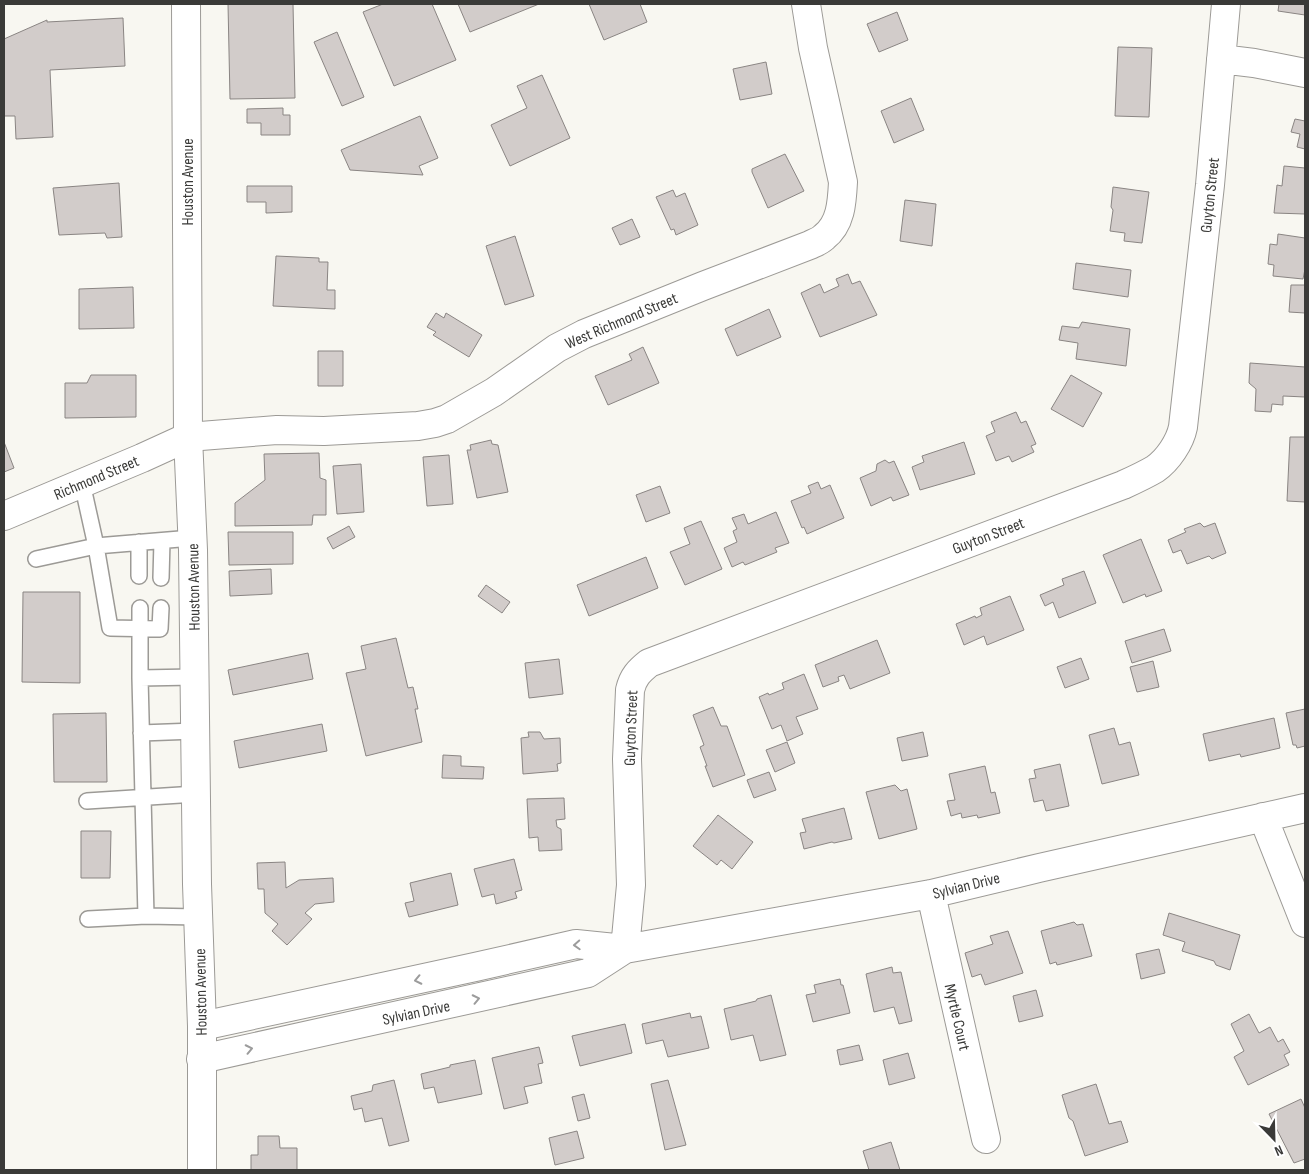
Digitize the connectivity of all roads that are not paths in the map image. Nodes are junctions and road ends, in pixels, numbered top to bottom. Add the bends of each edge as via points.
1 (186, 4) edge
2 (806, 4) edge
3 (1226, 4) edge
4 (1221, 60) junction
5 (1305, 73) edge
6 (188, 437) junction
7 (82, 483) junction
8 (4, 516) edge
9 (192, 538) junction
10 (162, 541) junction
11 (139, 542) junction
12 (96, 546) junction
13 (36, 559) dead end
14 (139, 576) dead end
15 (161, 578) dead end
16 (140, 608) dead end
17 (161, 608) dead end
18 (139, 629) junction
19 (194, 677) junction
20 (140, 678) junction
21 (195, 731) junction
22 (141, 733) junction
23 (196, 794) junction
24 (143, 797) junction
25 (87, 801) dead end
26 (1305, 808) edge
27 (1263, 818) junction
28 (930, 894) junction
29 (146, 916) junction
30 (198, 917) junction
31 (88, 919) dead end
32 (1305, 922) edge
33 (625, 949) junction
34 (202, 1026) junction
35 (201, 1059) junction
36 (986, 1139) dead end
37 (202, 1170) edge

1 - 6 street, Houston Avenue
2 - 6 street, West Richmond Street via 843,182 838,216 824,237 810,246 584,334 557,348 494,392 435,423
3 - 4 street, Guyton Street
4 - 5 street
4 - 33 street, Guyton Street via 1183,427 1174,449 1157,468 1123,485 649,663 635,675 630,690 627,759 631,885
6 - 7 street, Richmond Street
6 - 9 street, Houston Avenue
7 - 8 street, Richmond Street
7 - 12 lane
9 - 10 lane
9 - 19 street, Houston Avenue
10 - 11 lane
10 - 15 lane
11 - 12 lane
11 - 14 lane
12 - 13 lane
12 - 18 lane via 110,628
16 - 18 lane
17 - 18 lane via 160,629
18 - 20 lane
19 - 20 lane
19 - 21 street, Houston Avenue
20 - 22 lane
21 - 22 lane
21 - 23 street, Houston Avenue
22 - 24 lane
23 - 24 lane
23 - 30 street, Houston Avenue
24 - 25 lane
24 - 29 lane
26 - 27 street, Sylvian Drive
27 - 28 street, Sylvian Drive
27 - 32 street
28 - 33 street, Sylvian Drive
28 - 36 street, Myrtle Court
29 - 30 lane
29 - 31 lane
30 - 34 street, Houston Avenue
33 -> 34 street, Sylvian Drive via 576,944
35 -> 33 street, Sylvian Drive via 588,973
34 - 35 street, Houston Avenue
35 - 37 street, Houston Avenue

